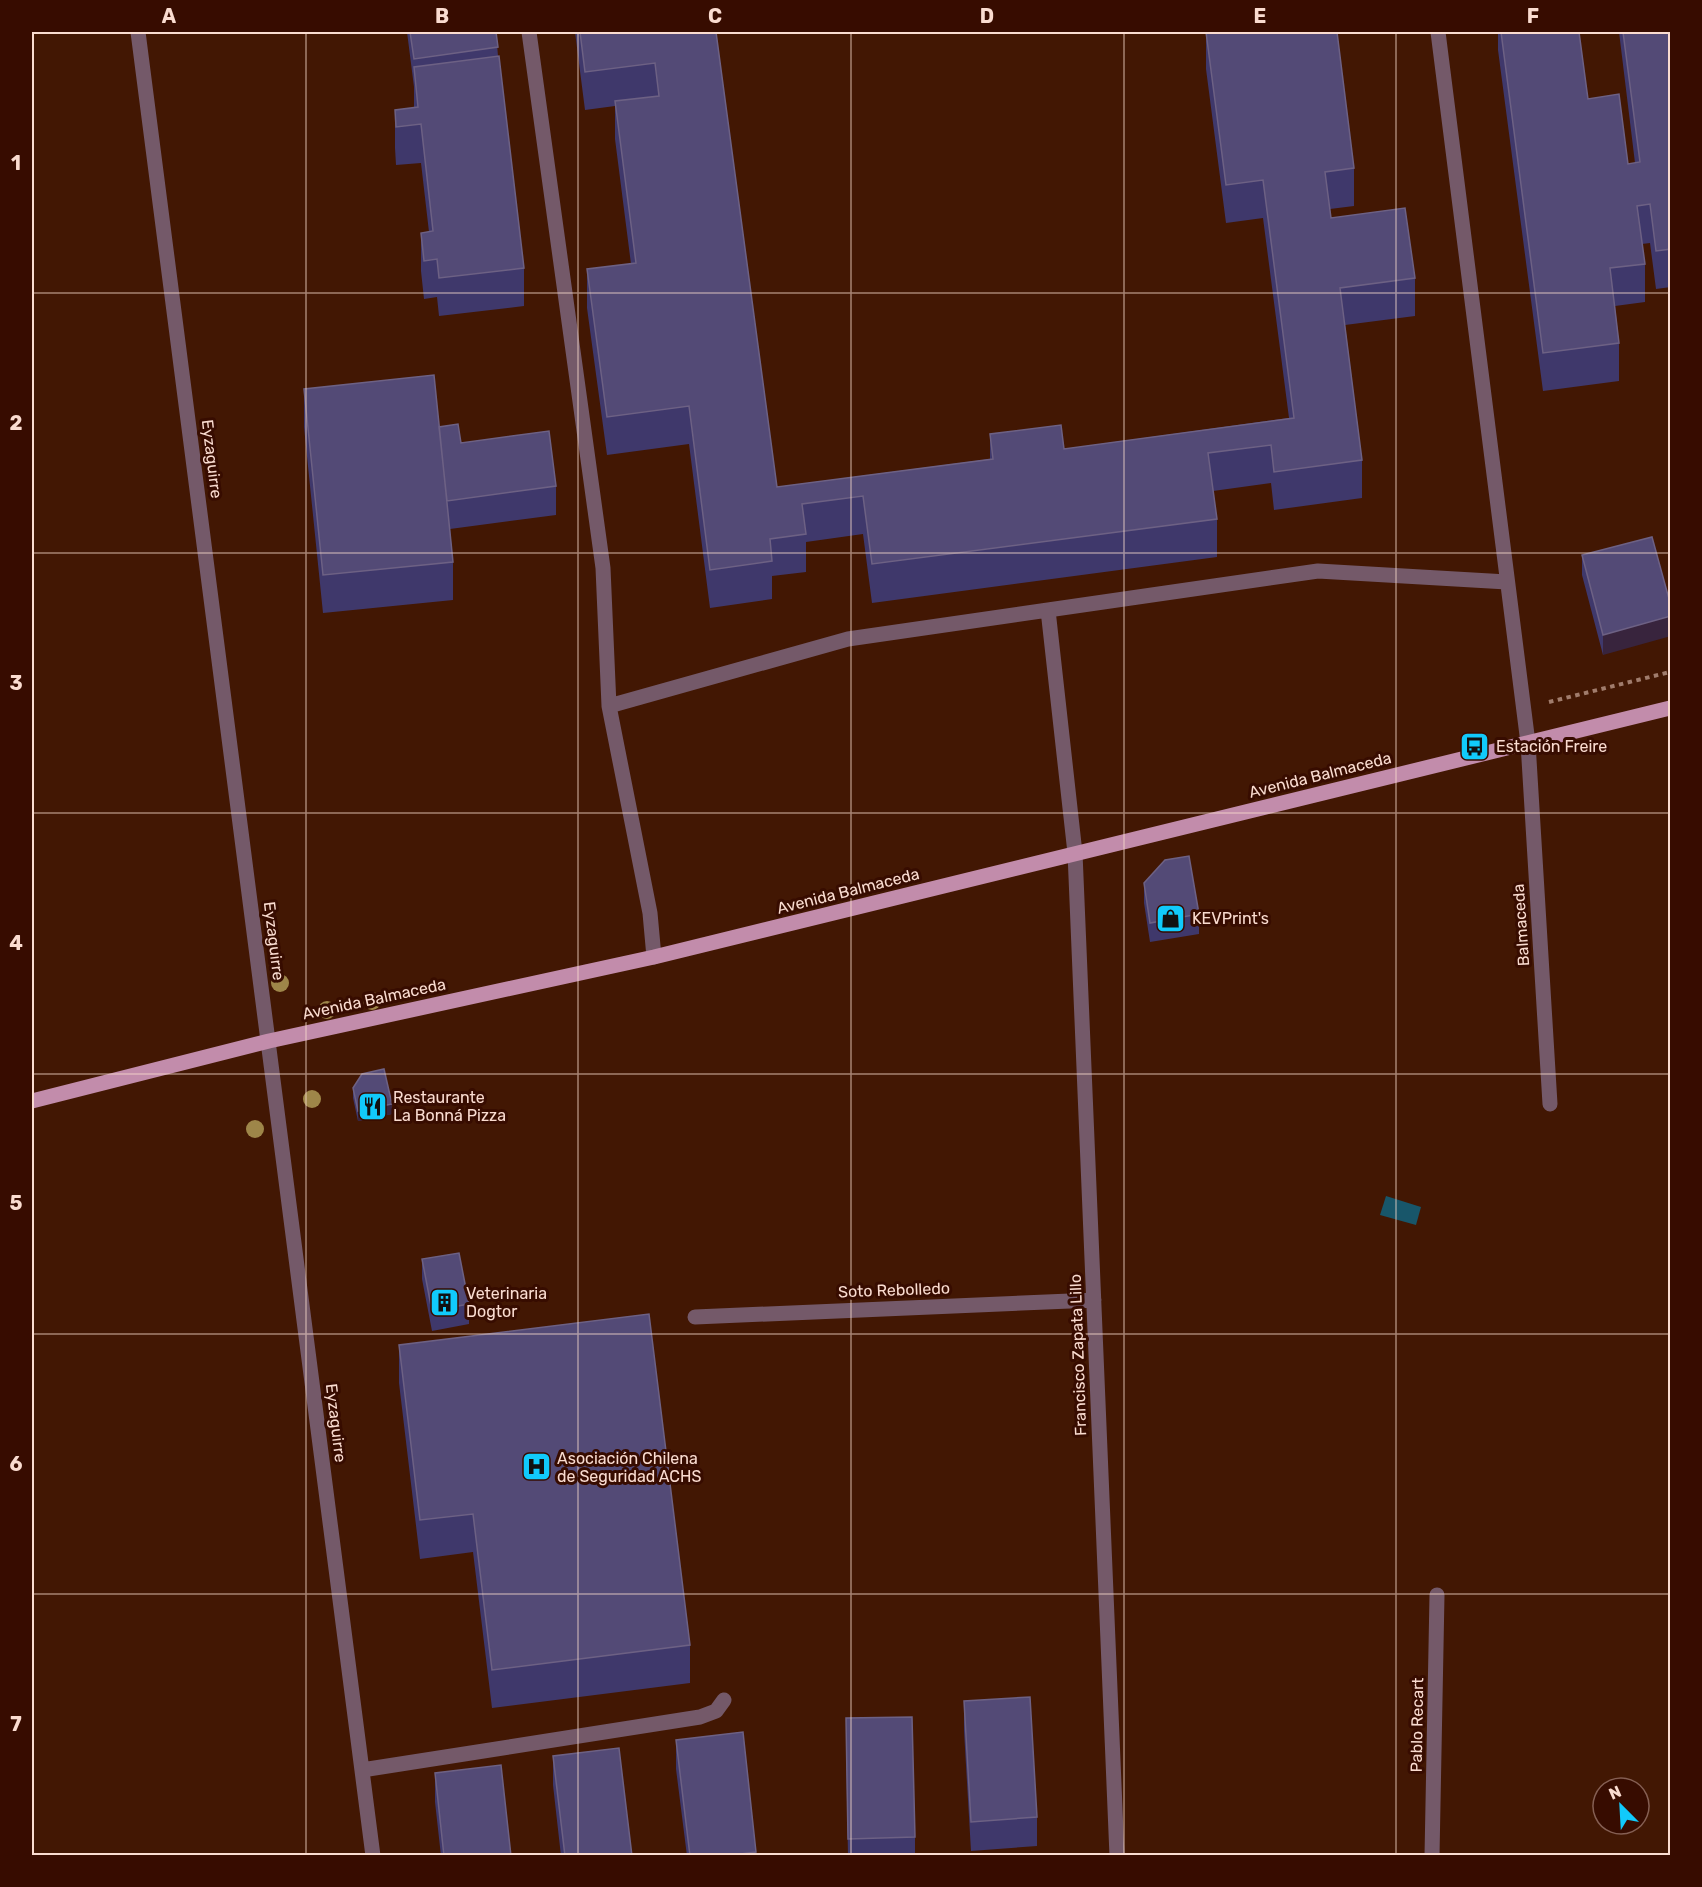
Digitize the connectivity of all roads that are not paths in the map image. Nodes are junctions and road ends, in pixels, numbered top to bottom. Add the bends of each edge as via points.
1 (138, 32) edge
2 (529, 32) edge
3 (1438, 32) edge
4 (1507, 582) junction
5 (1048, 610) junction
6 (609, 706) junction
7 (1671, 708) edge
8 (1528, 743) junction
9 (1075, 854) junction
10 (654, 957) junction
11 (269, 1041) junction
12 (32, 1101) edge
13 (1551, 1104) dead end
14 (1094, 1300) junction
15 (695, 1317) dead end
16 (1437, 1595) dead end
17 (724, 1700) dead end
18 (362, 1770) junction
19 (373, 1856) edge
20 (1117, 1856) edge
21 (1432, 1856) edge

1 - 11 street, Eyzaguirre
2 - 6 street via 603,568
3 - 4 street, Balmaceda
4 - 5 street via 1318,571
4 - 8 street, Balmaceda
5 - 6 street via 848,639
5 - 9 street, Francisco Zapata Lillo
6 - 10 street via 650,913
7 - 8 main road, Avenida Balmaceda
8 - 9 main road, Avenida Balmaceda
8 - 13 street, Balmaceda
9 - 10 main road, Avenida Balmaceda
9 - 14 street, Francisco Zapata Lillo
10 - 11 main road, Avenida Balmaceda
11 - 12 main road, Avenida Balmaceda
11 - 18 street, Eyzaguirre
14 - 15 street, Soto Rebolledo
14 - 20 street, Francisco Zapata Lillo
16 - 21 street, Pablo Recart
17 - 18 street via 716,1711 700,1717
18 - 19 street, Eyzaguirre

